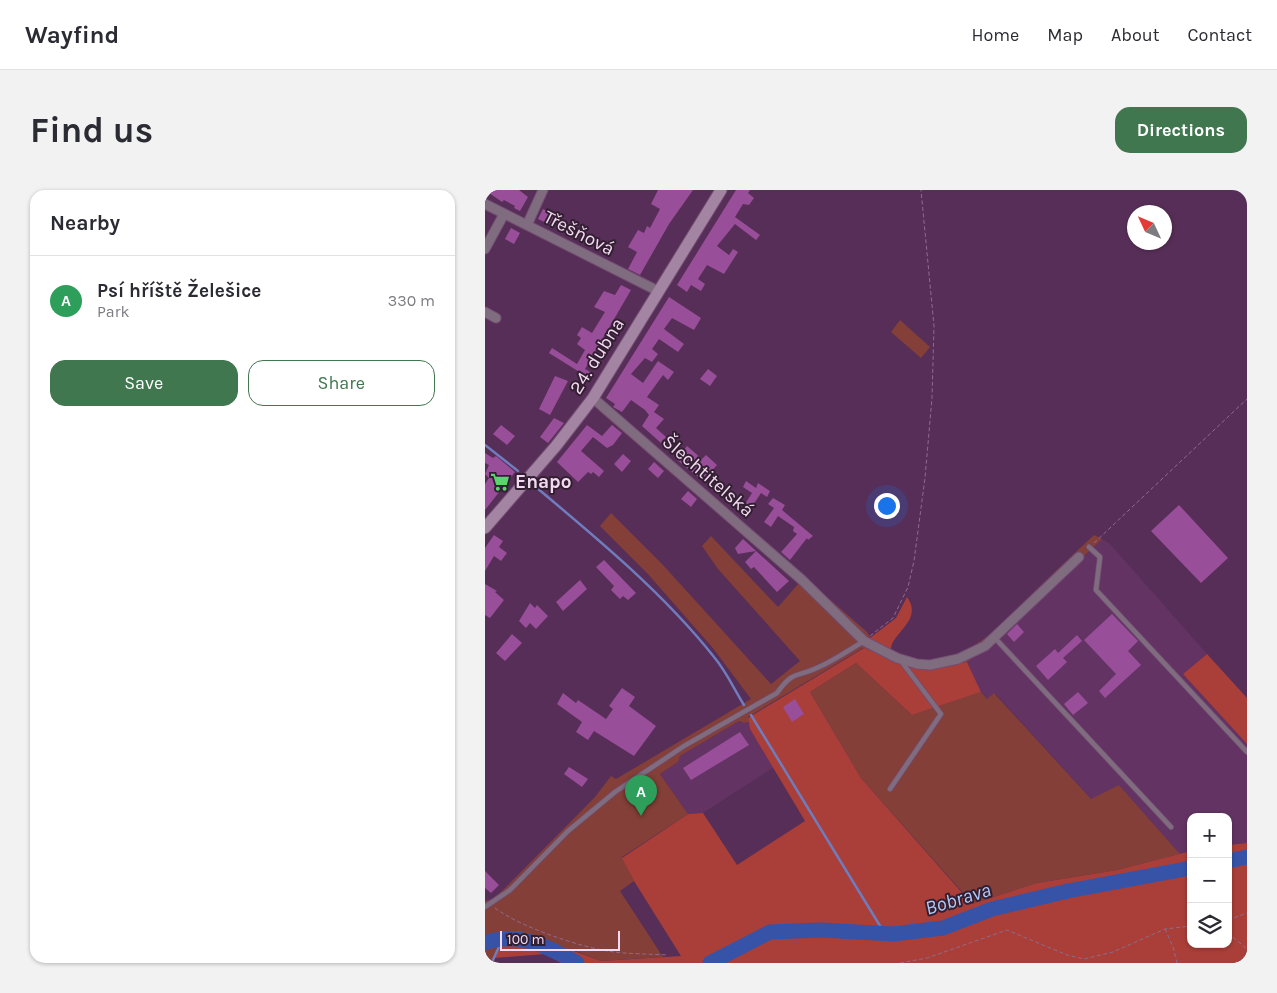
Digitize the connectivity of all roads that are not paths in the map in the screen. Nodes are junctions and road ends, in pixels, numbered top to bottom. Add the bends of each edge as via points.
1 (543, 190) edge
2 (721, 190) edge
3 (485, 204) edge
4 (504, 214) junction
5 (527, 225) junction
6 (485, 249) edge
7 (658, 291) junction
8 (485, 312) edge
9 (496, 318) dead end
10 (593, 398) junction
11 (485, 528) edge
12 (1089, 547) road end
13 (1079, 557) dead end
14 (994, 637) junction
15 (864, 641) junction
16 (900, 660) junction
17 (1247, 752) edge
18 (890, 789) dead end
19 (1171, 826) dead end
20 (485, 907) edge

1 - 5 street
2 - 7 main road, 24. dubna
3 - 4 street, Třešňová
4 - 5 street, Třešňová
4 - 6 street
5 - 7 street, Třešňová
7 - 10 main road, 24. dubna
8 - 9 street
10 - 11 main road, 24. dubna
10 - 15 street, Šlechtitelská via 802,580
12 - 17 lane via 1100,557 1096,590
13 - 14 street, Šlechtitelská
14 - 16 street, Šlechtitelská via 985,646 958,659 930,665
14 - 19 lane
15 - 16 street, Šlechtitelská
15 - 20 lane via 817,668 795,674 777,693 684,746 615,792 569,831 510,890
16 - 18 lane via 941,714

